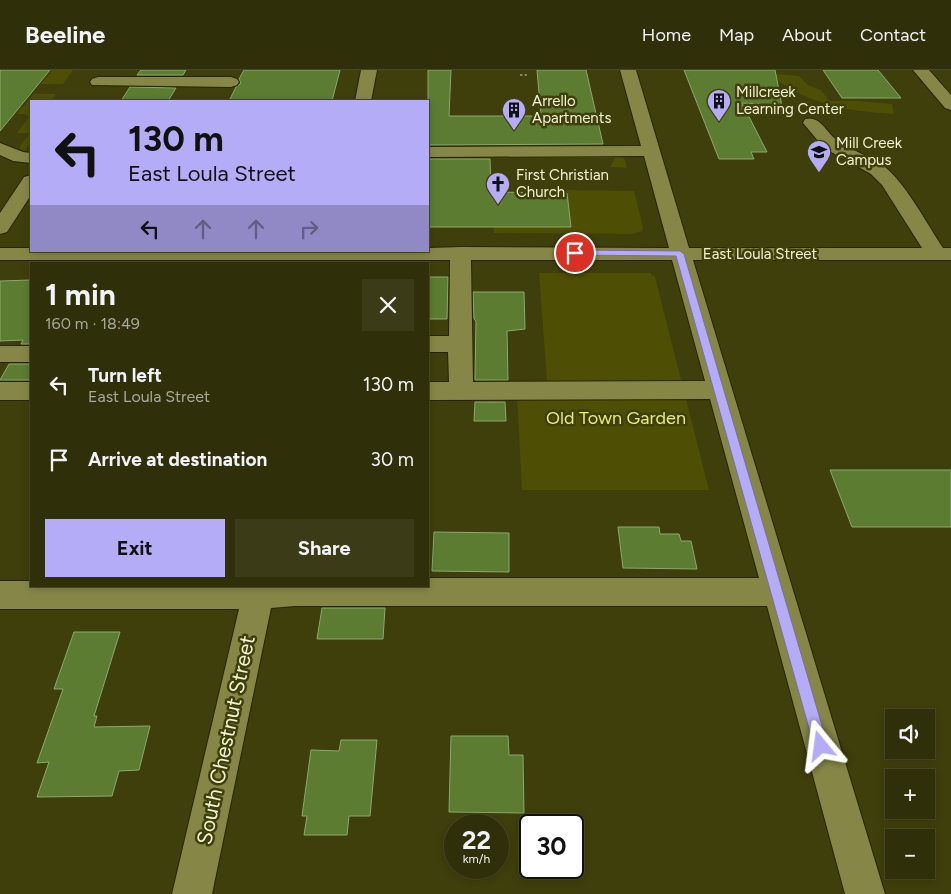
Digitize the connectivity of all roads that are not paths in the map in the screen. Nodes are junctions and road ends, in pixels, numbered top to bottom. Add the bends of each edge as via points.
1 (369, 70) edge
2 (628, 70) edge
3 (921, 70) edge
4 (97, 82) edge
5 (231, 82) dead end
6 (362, 100) edge
7 (951, 104) edge
8 (811, 123) dead end
9 (0, 148) edge
10 (651, 151) junction
11 (429, 152) edge
12 (30, 158) edge
13 (30, 183) edge
14 (0, 228) edge
15 (462, 253) junction
16 (0, 254) edge
17 (680, 254) junction
18 (944, 254) edge
19 (330, 256) edge
20 (120, 259) edge
21 (429, 344) edge
22 (460, 344) junction
23 (0, 354) edge
24 (30, 354) edge
25 (719, 390) junction
26 (0, 391) edge
27 (30, 391) edge
28 (429, 391) edge
29 (460, 391) junction
30 (260, 590) edge
31 (777, 592) junction
32 (0, 595) edge
33 (192, 894) edge
34 (865, 894) edge

1 - 6 street
2 - 10 street
3 - 7 street
4 - 5 street
8 - 18 street via 830,144 877,170 889,181
9 - 12 street via 19,157
10 - 11 street
10 - 17 street
13 - 14 street
15 - 17 street, East Loula Street
15 - 19 street, East Loula Street
15 - 22 street
16 - 20 street, East Loula Street
17 - 18 street, East Loula Street
17 - 25 street
19 - 20 street, East Loula Street
21 - 22 street
22 - 29 street
23 - 24 street
25 - 29 street
25 - 31 street
26 - 27 street
28 - 29 street
30 - 31 street
30 - 32 street
30 - 33 street, South Chestnut Street
31 - 34 street

